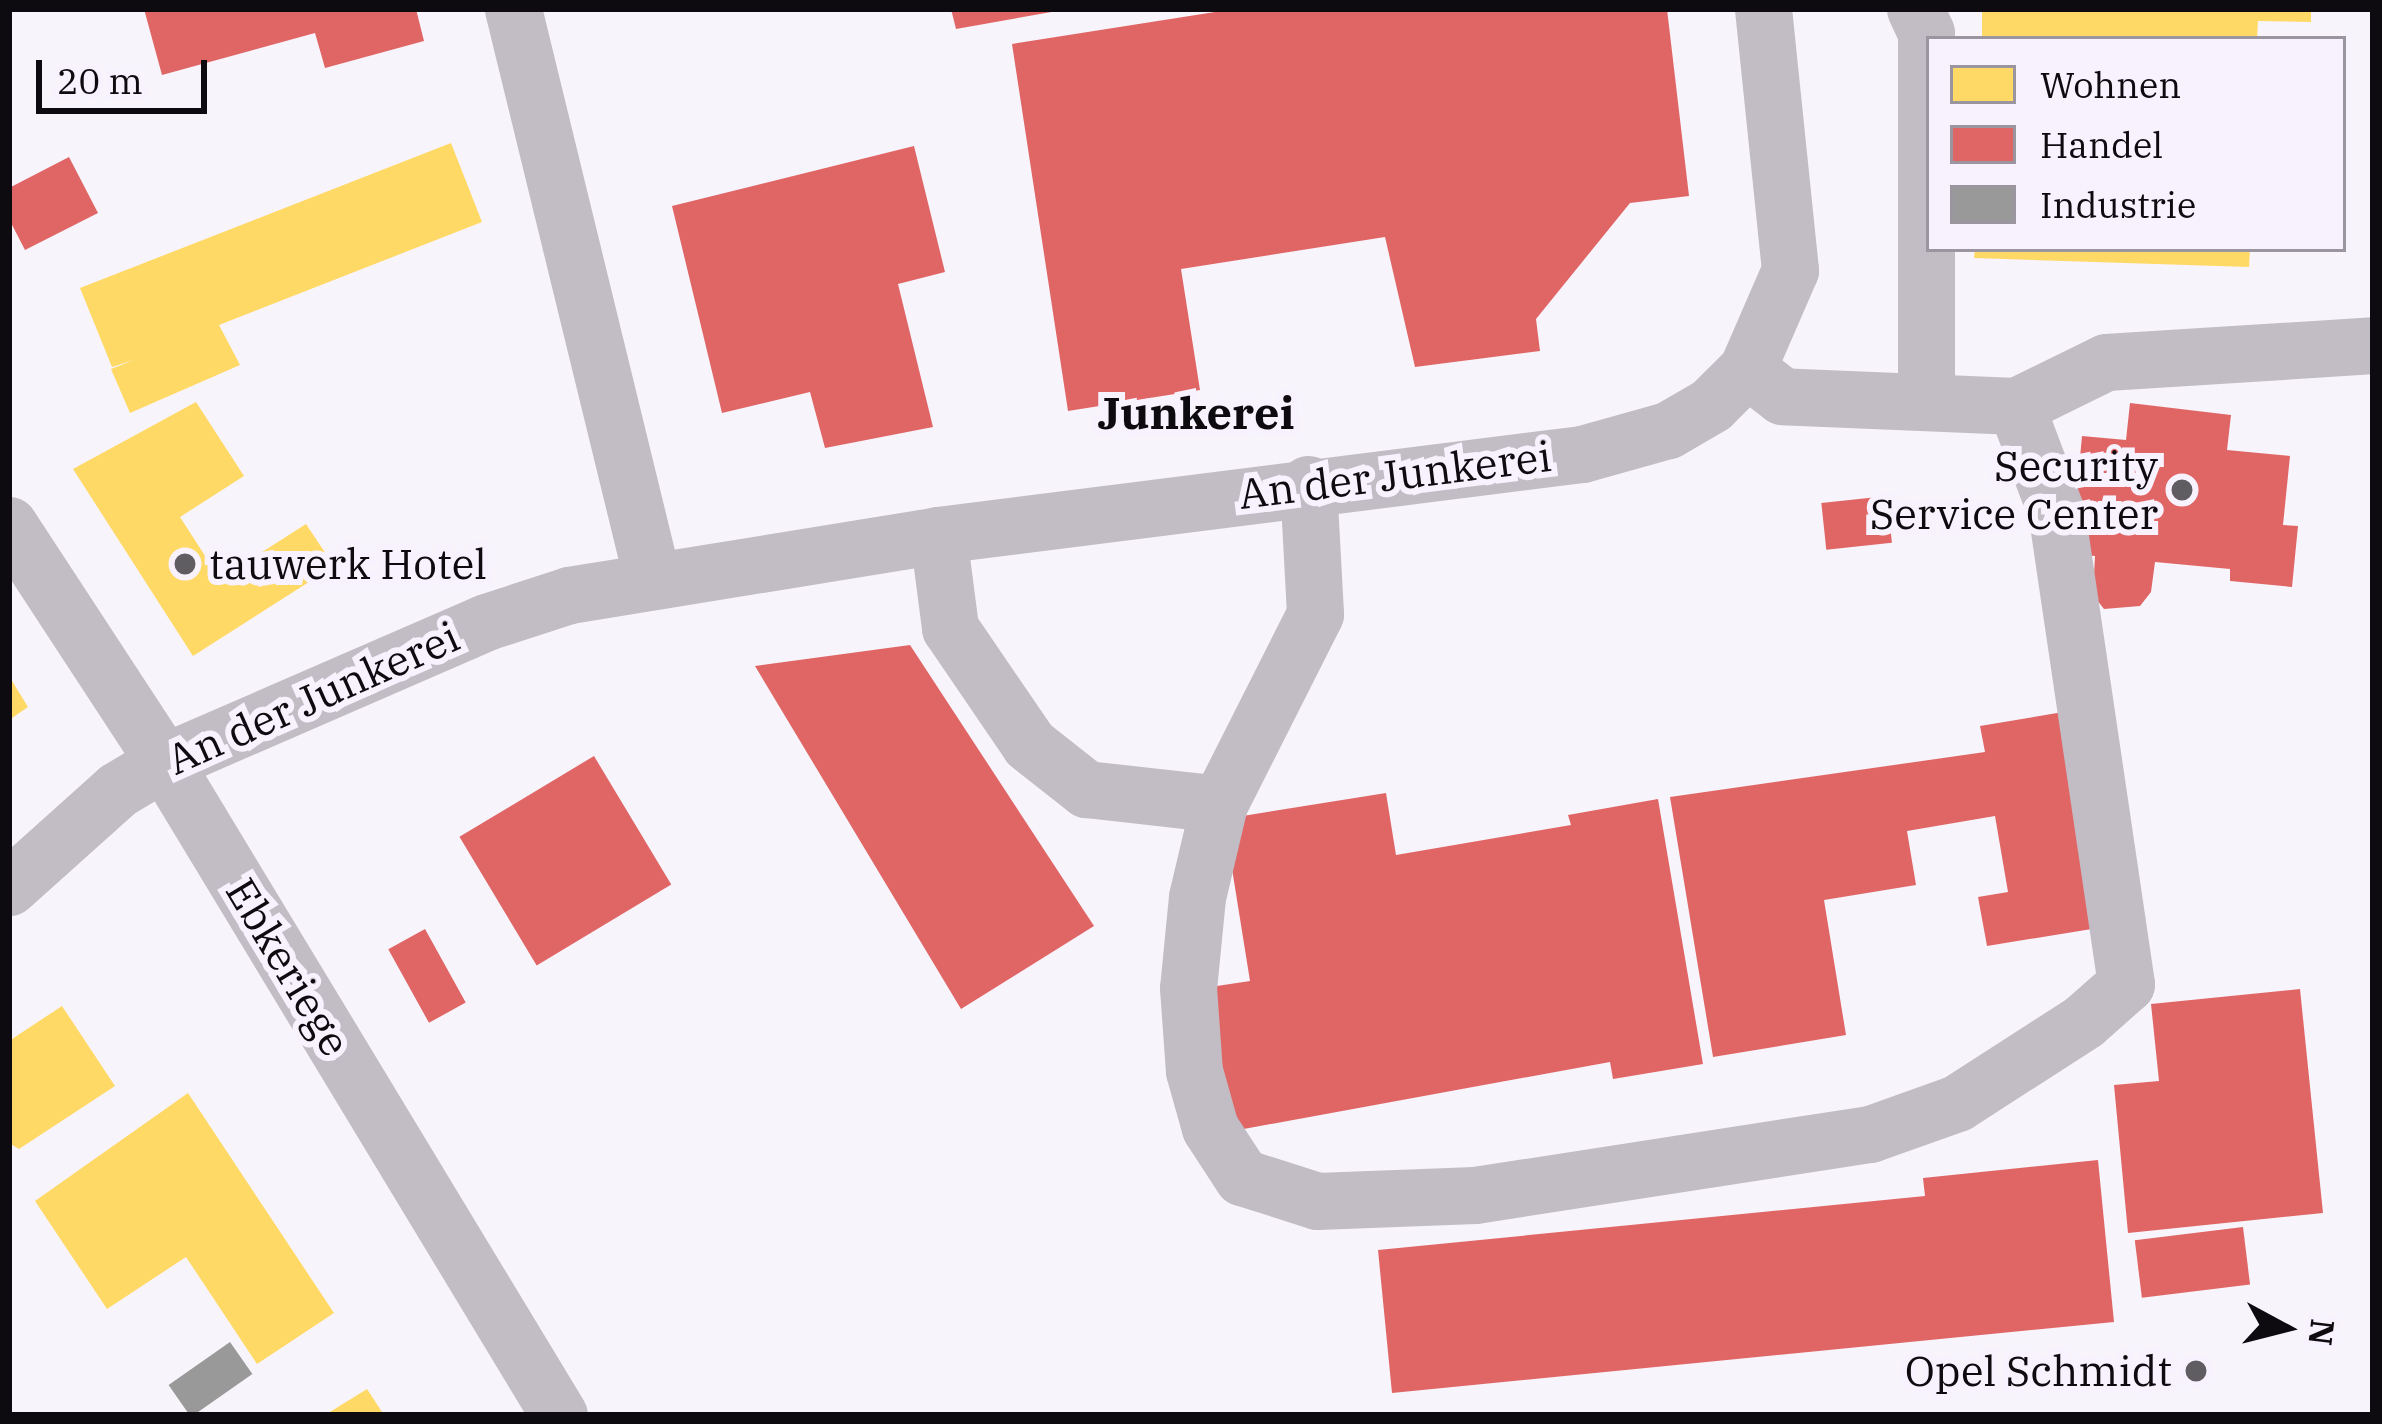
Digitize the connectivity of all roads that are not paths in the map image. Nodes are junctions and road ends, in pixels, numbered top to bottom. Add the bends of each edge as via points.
1 (513, 9) edge
2 (1763, 9) edge
3 (1916, 9) edge
4 (2373, 345) edge
5 (1747, 369) junction
6 (1926, 399) junction
7 (2016, 406) junction
8 (1308, 484) junction
9 (9, 525) edge
10 (938, 535) junction
11 (652, 578) junction
12 (164, 762) junction
13 (1219, 804) junction
14 (9, 887) edge
15 (559, 1415) edge

1 - 11 street
2 - 5 street, An der Junkerei via 1790,270
3 - 6 street via 1926,33
4 - 7 street via 2106,362
5 - 6 street via 1782,396
5 - 8 street, An der Junkerei via 1711,405 1668,430 1582,454
6 - 7 street
7 - 13 street via 2056,512 2126,984 2084,1021 1957,1103 1870,1134 1475,1195 1317,1201 1242,1178 1210,1128 1194,1071 1188,988 1197,897
8 - 10 street, An der Junkerei
8 - 13 street via 1315,614
9 - 12 street, Ebkeriege
10 - 11 street, An der Junkerei
10 - 13 street via 950,628 1029,744 1086,789
11 - 12 street, An der Junkerei via 485,622
12 - 14 street, An der Junkerei via 117,790
12 - 15 street, Ebkeriege

